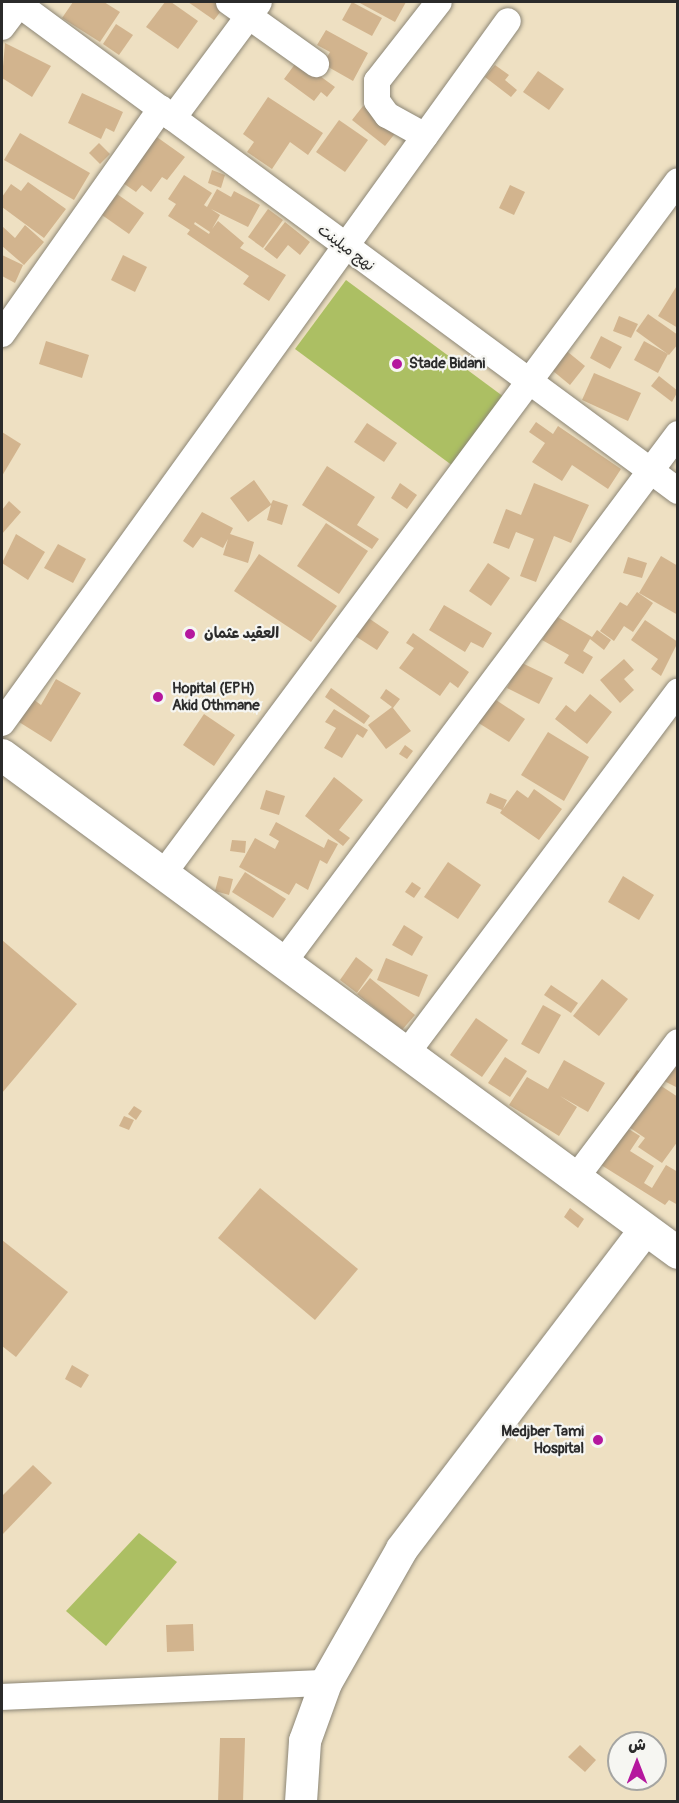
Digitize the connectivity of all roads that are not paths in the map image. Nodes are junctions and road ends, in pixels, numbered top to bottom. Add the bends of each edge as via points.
1 (19, 2) edge
2 (440, 2) edge
3 (245, 6) edge
4 (508, 21) dead end
5 (2, 27) edge
6 (316, 64) dead end
7 (167, 114) junction
8 (425, 136) junction
9 (678, 181) edge
10 (344, 248) junction
11 (4, 324) edge
12 (528, 382) junction
13 (678, 434) edge
14 (649, 470) junction
15 (678, 491) edge
16 (678, 692) edge
17 (2, 723) edge
18 (2, 755) edge
19 (163, 874) junction
20 (283, 963) junction
21 (678, 1042) edge
22 (406, 1054) junction
23 (575, 1179) junction
24 (645, 1230) junction
25 (678, 1253) edge
26 (326, 1683) junction
27 (2, 1696) edge
28 (301, 1802) edge

1 - 5 street
1 - 7 street, نهج ميلينت
2 - 8 street via 377,81 377,101 387,115
3 - 6 street
3 - 7 street
4 - 8 street
7 - 10 street, نهج ميلينت
7 - 11 street
8 - 10 street
9 - 12 street
10 - 12 street, نهج ميلينت
10 - 17 street
12 - 14 street, نهج ميلينت
12 - 19 street
13 - 14 street
14 - 15 street, نهج ميلينت
14 - 20 street
16 - 22 street
18 - 19 main road
19 - 20 main road
20 - 22 main road
21 - 23 street
22 - 23 main road
23 - 24 main road
24 - 25 main road
24 - 26 main road via 402,1549
26 - 27 street
26 - 28 main road via 304,1741

